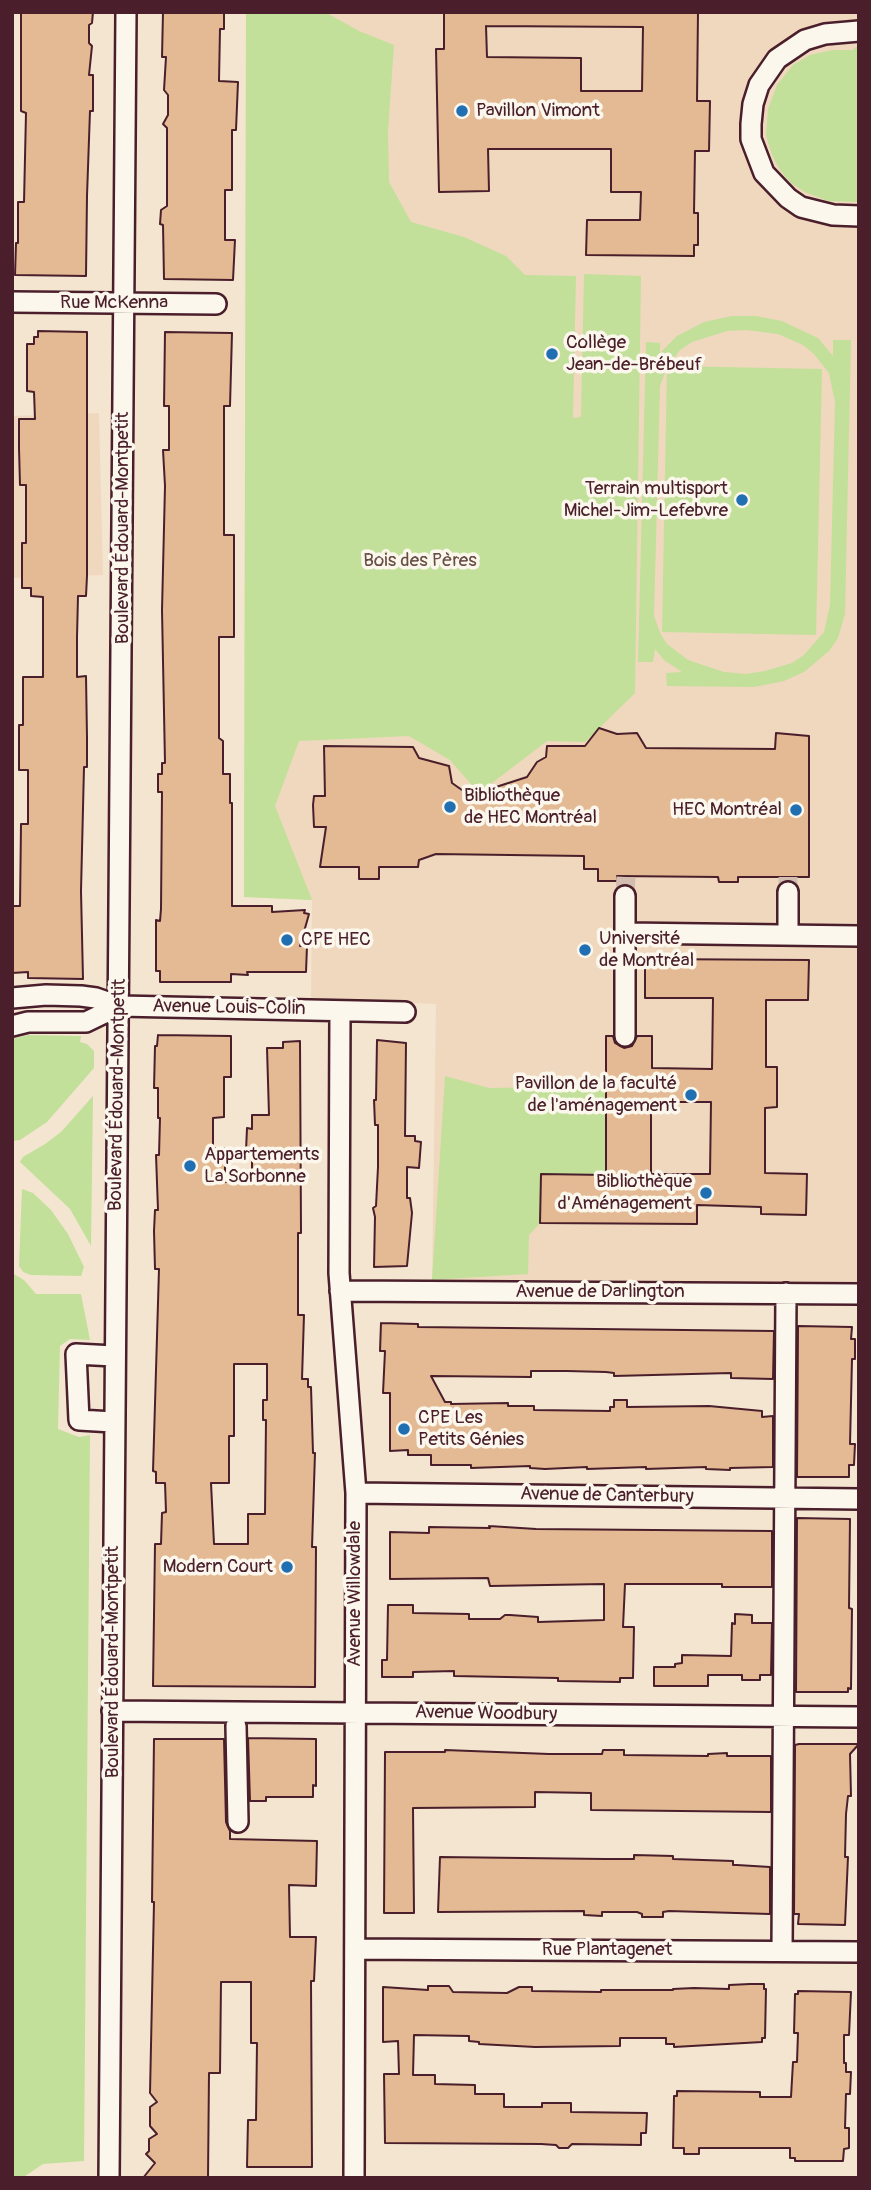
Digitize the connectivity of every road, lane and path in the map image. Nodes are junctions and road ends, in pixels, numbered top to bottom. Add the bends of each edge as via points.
1 (126, 12) edge
2 (859, 32) edge
3 (859, 216) edge
4 (12, 302) edge
5 (124, 303) junction
6 (216, 304) dead end
7 (788, 892) tunnel mouth
8 (625, 896) tunnel mouth
9 (625, 933) junction
10 (788, 935) junction
11 (859, 936) edge
12 (12, 998) edge
13 (119, 1006) junction
14 (340, 1011) junction
15 (405, 1012) dead end
16 (12, 1026) edge
17 (625, 1036) dead end
18 (340, 1291) junction
19 (786, 1293) junction
20 (859, 1294) edge
21 (114, 1356) junction
22 (113, 1422) junction
23 (356, 1493) junction
24 (785, 1498) junction
25 (859, 1499) edge
26 (112, 1711) junction
27 (354, 1712) junction
28 (859, 1717) edge
29 (784, 1718) junction
30 (236, 1726) dead end
31 (238, 1822) dead end
32 (355, 1949) junction
33 (782, 1951) junction
34 (859, 1952) edge
35 (109, 2178) edge
36 (354, 2178) edge

1 - 5 street, Boulevard Édouard-Montpetit
2 - 3 street via 806,40 777,58 759,85 751,124 755,155 764,173 788,198 800,207
4 - 5 street, Rue McKenna
5 - 6 street, Rue McKenna
5 - 13 street, Boulevard Édouard-Montpetit
7 - 10 street
8 - 9 street
9 - 10 street
9 - 17 street
10 - 11 street
12 - 13 street, Avenue Louis-Colin via 81,996
13 - 14 street, Avenue Louis-Colin
13 - 16 street via 86,1022 28,1021
13 - 21 street, Boulevard Édouard-Montpetit
14 - 15 street, Avenue Louis-Colin
14 - 18 street, Avenue Willowdale
18 - 19 street, Avenue de Darlington
18 - 23 street, Avenue Willowdale
19 - 20 street, Avenue de Darlington
19 - 24 street
21 - 22 street, Boulevard Édouard-Montpetit
21 - 22 street via 76,1354 79,1420
22 - 26 street, Boulevard Édouard-Montpetit
23 - 24 street, Avenue de Canterbury
23 - 27 street, Avenue Willowdale
24 - 25 street, Avenue de Canterbury
24 - 29 street
26 - 27 street, Avenue Woodbury
26 - 35 street, Boulevard Édouard-Montpetit
27 - 29 street, Avenue Woodbury
27 - 32 street, Avenue Willowdale
28 - 29 street, Avenue Woodbury
29 - 33 street
30 - 31 street
32 - 33 street, Rue Plantagenet
32 - 36 street, Avenue Willowdale
33 - 34 street, Rue Plantagenet

